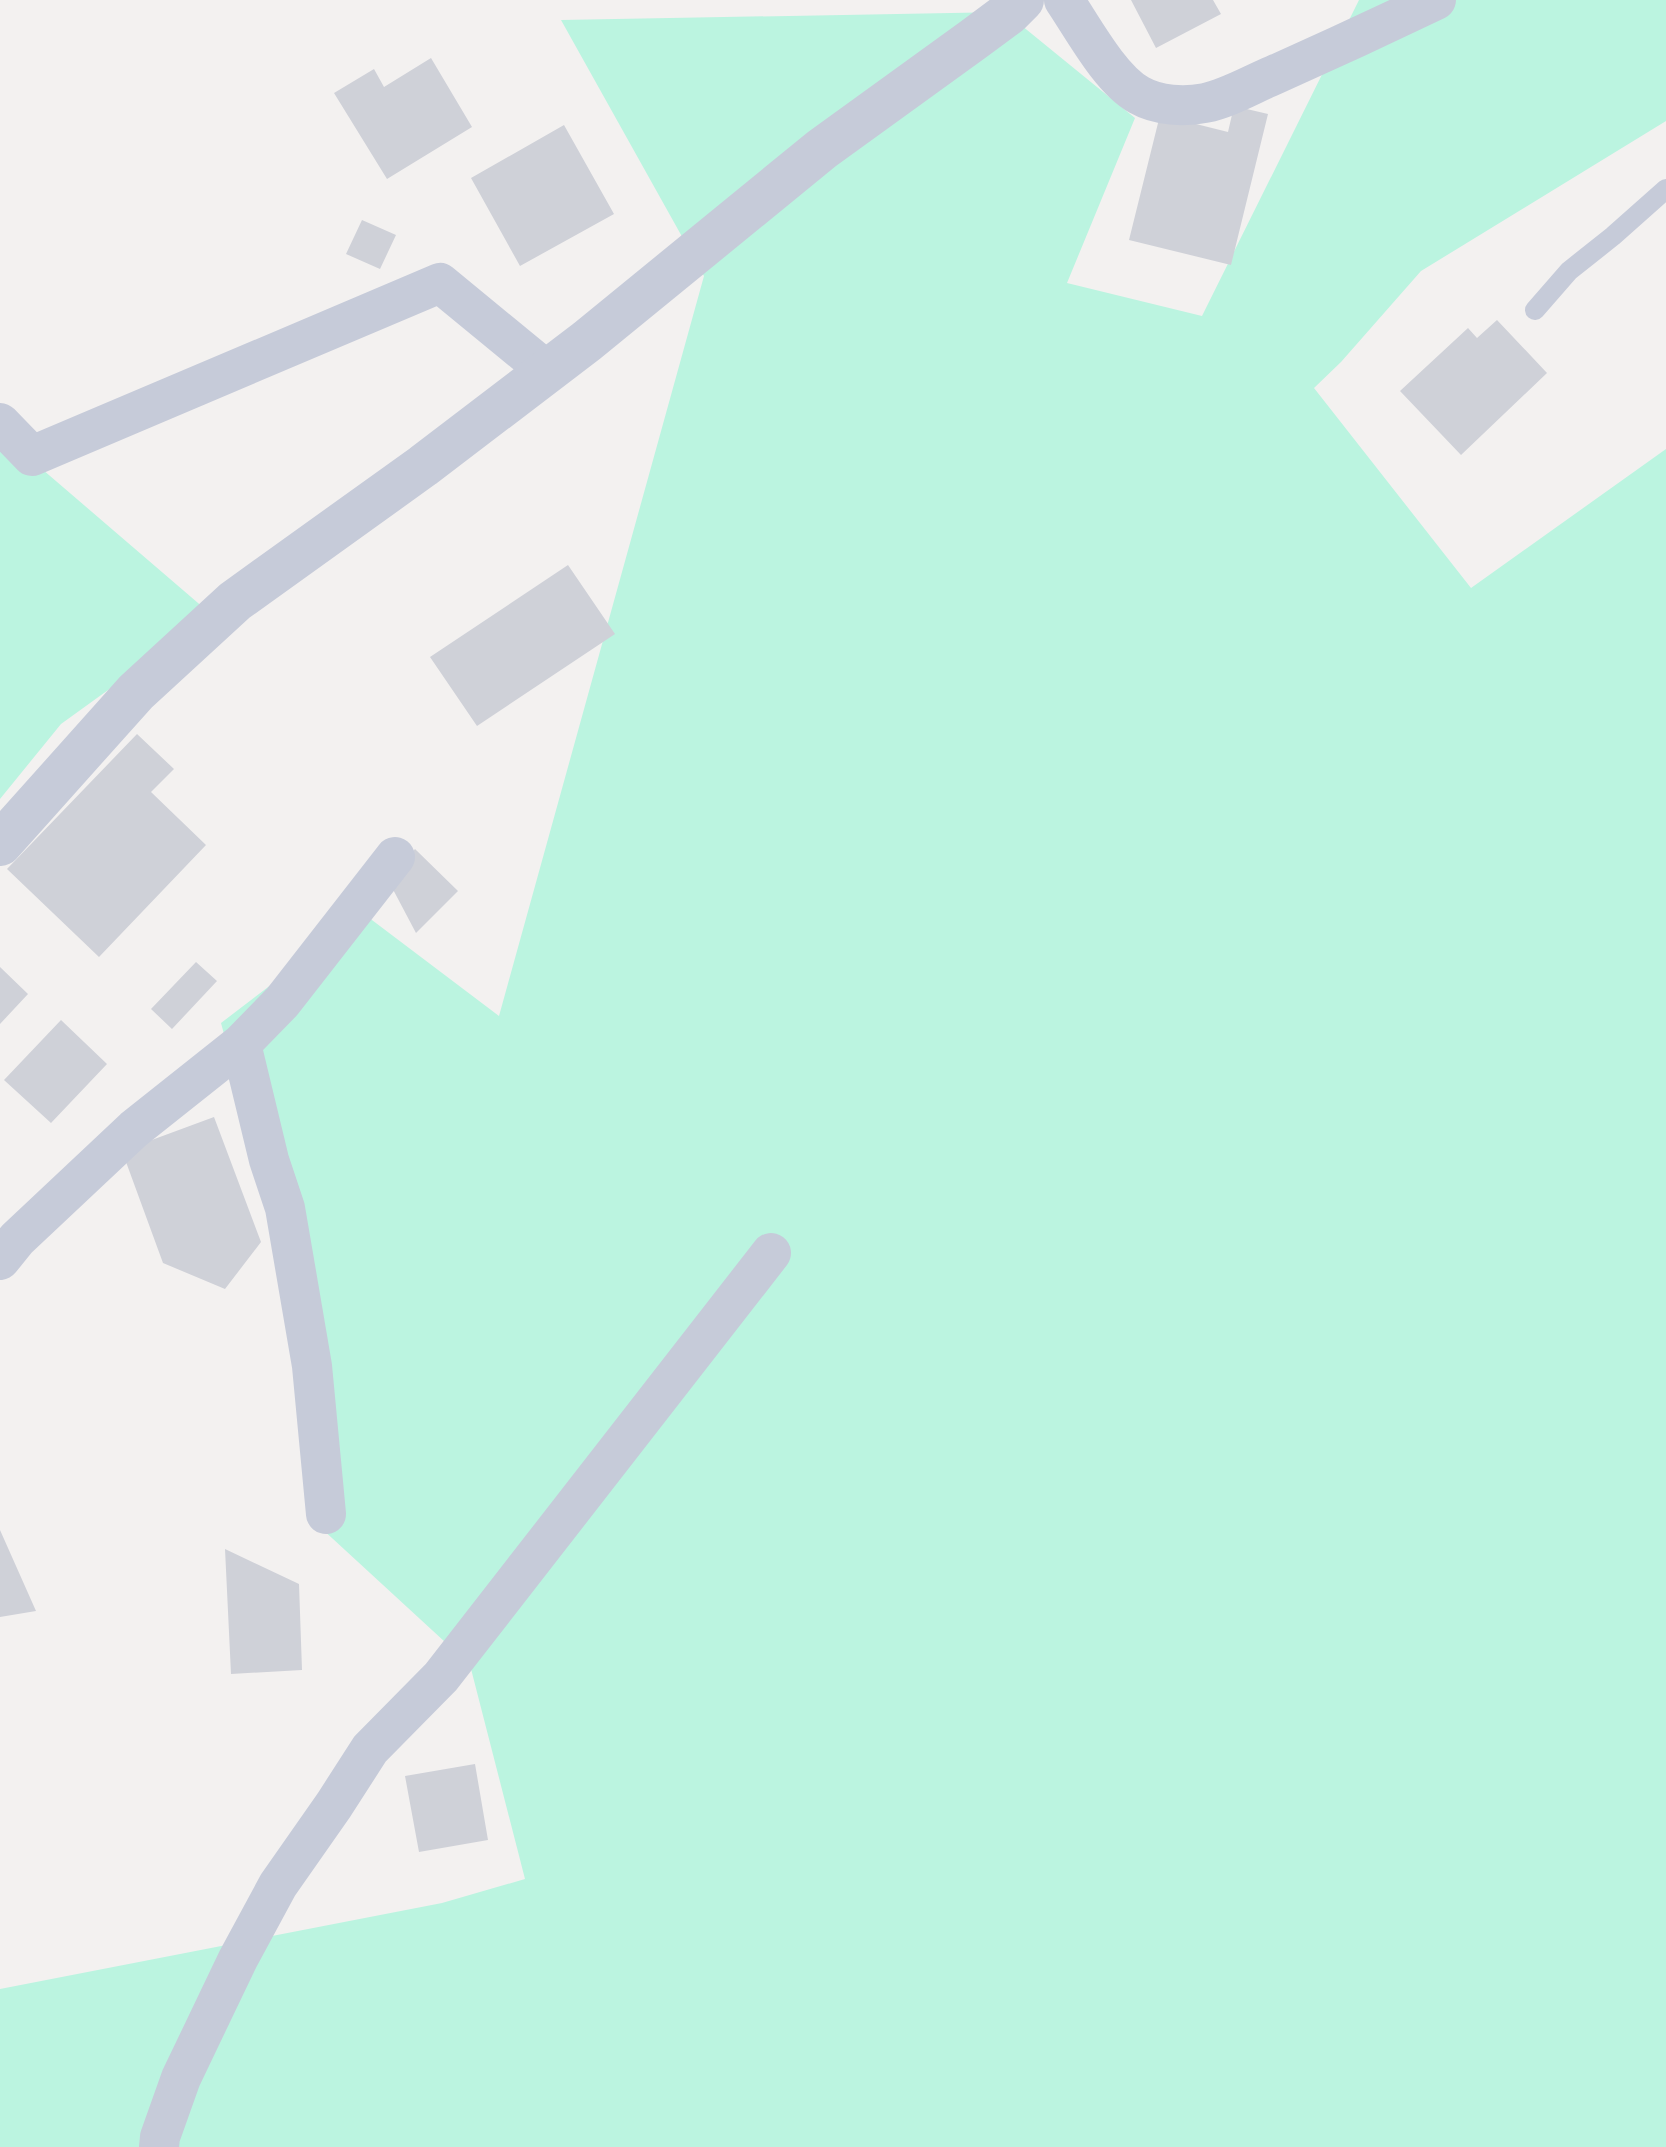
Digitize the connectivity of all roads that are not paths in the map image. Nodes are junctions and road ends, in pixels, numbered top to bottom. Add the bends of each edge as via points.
1 (1022, 0) edge
2 (1064, 0) edge
3 (1436, 0) edge
4 (1666, 189) edge
5 (1535, 310) dead end
6 (547, 371) junction
7 (0, 423) edge
8 (0, 844) edge
9 (395, 857) dead end
10 (241, 1044) junction
11 (771, 1253) dead end
12 (0, 1260) edge
13 (326, 1514) dead end
14 (159, 2147) edge

1 - 6 street via 822,149
2 - 3 street via 1119,81 1151,100 1186,104 1238,91
4 - 5 lane via 1569,271
6 - 7 street via 440,283 32,456
6 - 8 street via 235,601 136,692
9 - 10 street via 282,1002
10 - 12 street via 134,1129
10 - 13 street via 285,1208 312,1366
11 - 14 street via 441,1677 370,1749 278,1885 238,1959 181,2078

